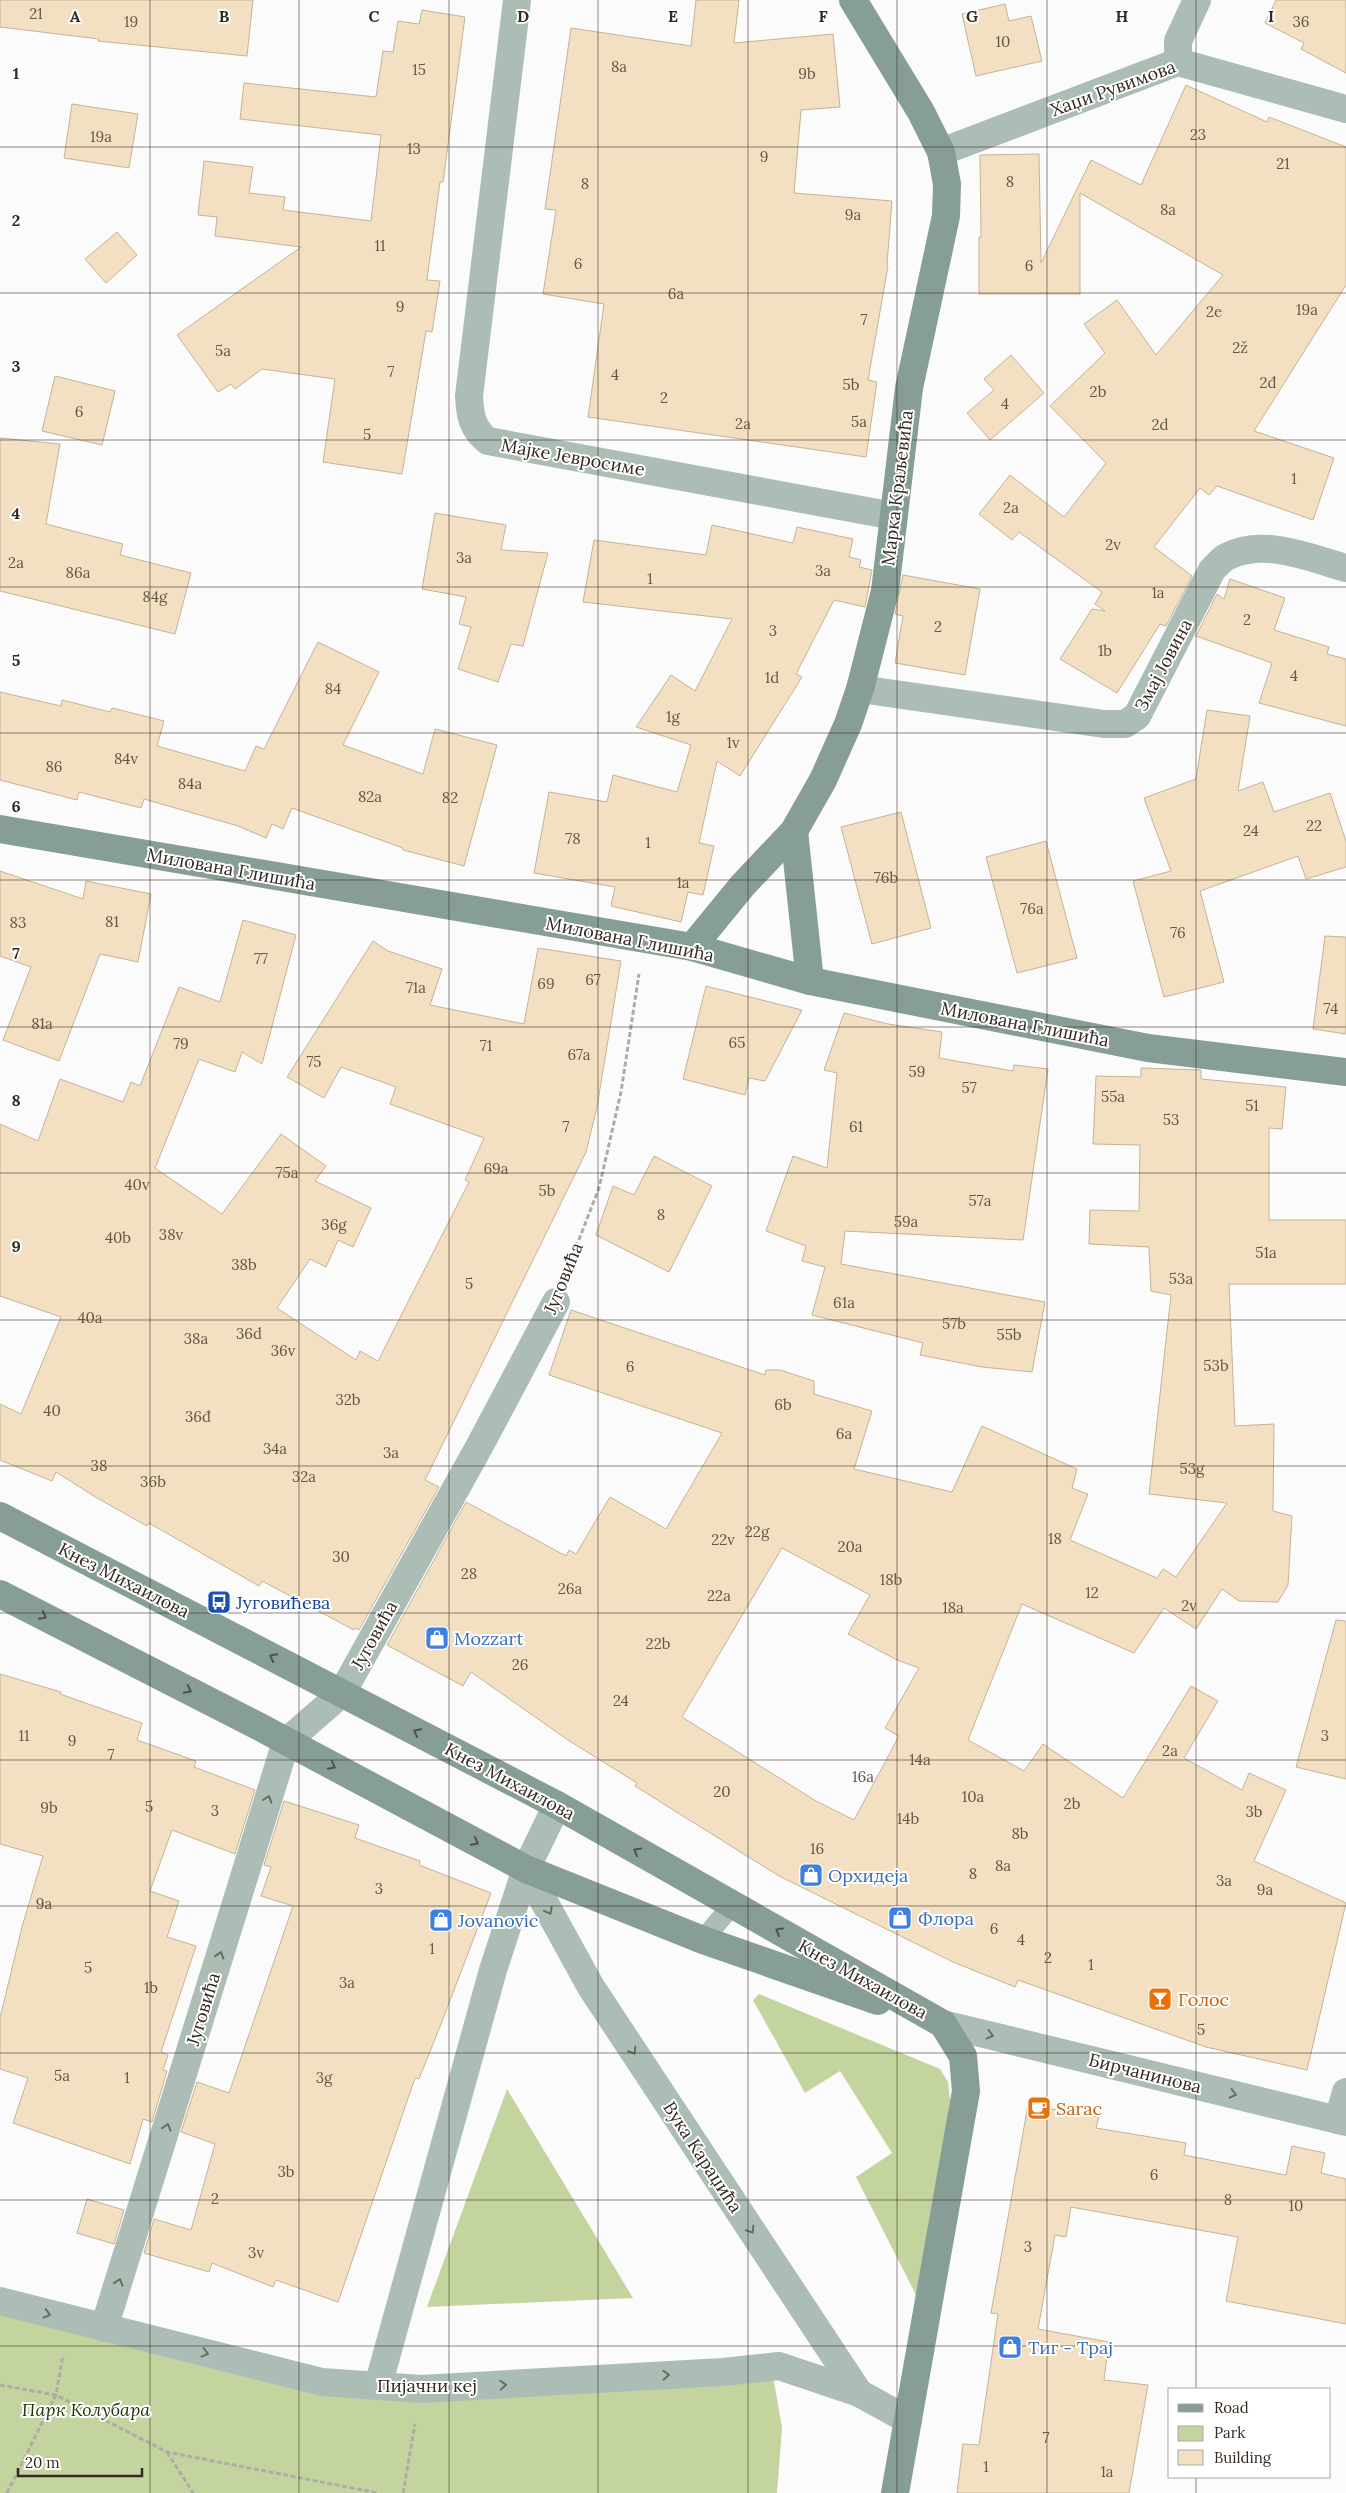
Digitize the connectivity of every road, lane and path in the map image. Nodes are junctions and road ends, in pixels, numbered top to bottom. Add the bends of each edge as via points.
1 (516, 0) edge
2 (852, 0) edge
3 (1197, 0) edge
4 (1178, 62) junction
5 (1346, 109) edge
6 (941, 152) junction
7 (894, 516) junction
8 (1346, 568) edge
9 (860, 689) junction
10 (0, 829) edge
11 (794, 831) junction
12 (644, 940) junction
13 (692, 947) junction
14 (810, 981) junction
15 (1346, 1072) edge
16 (556, 1302) joint
17 (0, 1516) edge
18 (0, 1594) edge
19 (342, 1693) junction
20 (286, 1742) junction
21 (557, 1805) junction
22 (526, 1869) junction
23 (732, 1905) junction
24 (703, 1940) junction
25 (943, 2024) junction
26 (1346, 2092) edge
27 (1342, 2121) edge
28 (0, 2301) edge
29 (69, 2320) junction
30 (104, 2328) junction
31 (0, 2385) edge
32 (378, 2386) junction
33 (421, 2389) junction
34 (858, 2393) junction
35 (56, 2395) junction
36 (908, 2420) junction
37 (167, 2452) junction
38 (7, 2493) edge
39 (193, 2493) edge
40 (378, 2493) edge
41 (403, 2493) edge
42 (896, 2493) edge

1 - 7 street, Мајке Јевросиме via 469,396 478,434 488,441
2 - 6 street, Марка Краљевића via 921,112
3 - 4 street via 1178,41
4 - 5 street, Хаџи Рувимова
4 - 6 street, Хаџи Рувимова
6 - 7 street, Марка Краљевића via 947,184 946,216 909,388
7 - 9 street, Марка Краљевића via 885,591
8 - 9 street, Змај Јовина via 1268,549 1247,550 1226,557 1212,570 1137,716 1125,724 1104,724
9 - 11 street, Марка Краљевића via 823,780
10 - 12 street, Милована Глишића
11 - 13 street, Марка Краљевића via 742,886
11 - 14 street
12 - 13 street, Милована Глишића
12 - 16 path, Југовића via 622,1092 599,1188
13 - 14 street, Милована Глишића
14 - 15 street, Милована Глишића via 1148,1048
16 - 19 street, Југовића
19 -> 17 street, Кнез Михаилова
18 -> 20 street, Кнез Михаилова
19 - 20 street, Југовића
21 -> 19 street, Кнез Михаилова
20 -> 22 street, Кнез Михаилова
30 -> 20 street, Југовића
21 - 22 street
23 -> 21 street, Кнез Михаилова
22 - 24 street, Кнез Михаилова
22 - 32 street via 494,1970
22 -> 34 street, Вука Караџића via 591,1987
23 - 24 lane
25 -> 23 street, Кнез Михаилова
24 - 25 street, Кнез Михаилова
25 -> 27 street, Бирчанинова
25 - 36 street via 963,2056 966,2091
26 - 27 street
28 -> 29 street, Пијачни кеј
29 - 30 street, Пијачни кеј
29 - 35 path
30 -> 32 street, Пијачни кеј via 322,2382
31 - 35 path
32 - 33 street, Пијачни кеј
33 -> 34 street, Пијачни кеј via 779,2366
33 - 41 path
34 - 36 street, Вука Караџића
35 - 37 path
35 - 38 path
36 - 42 street
37 - 39 path
37 - 40 path

